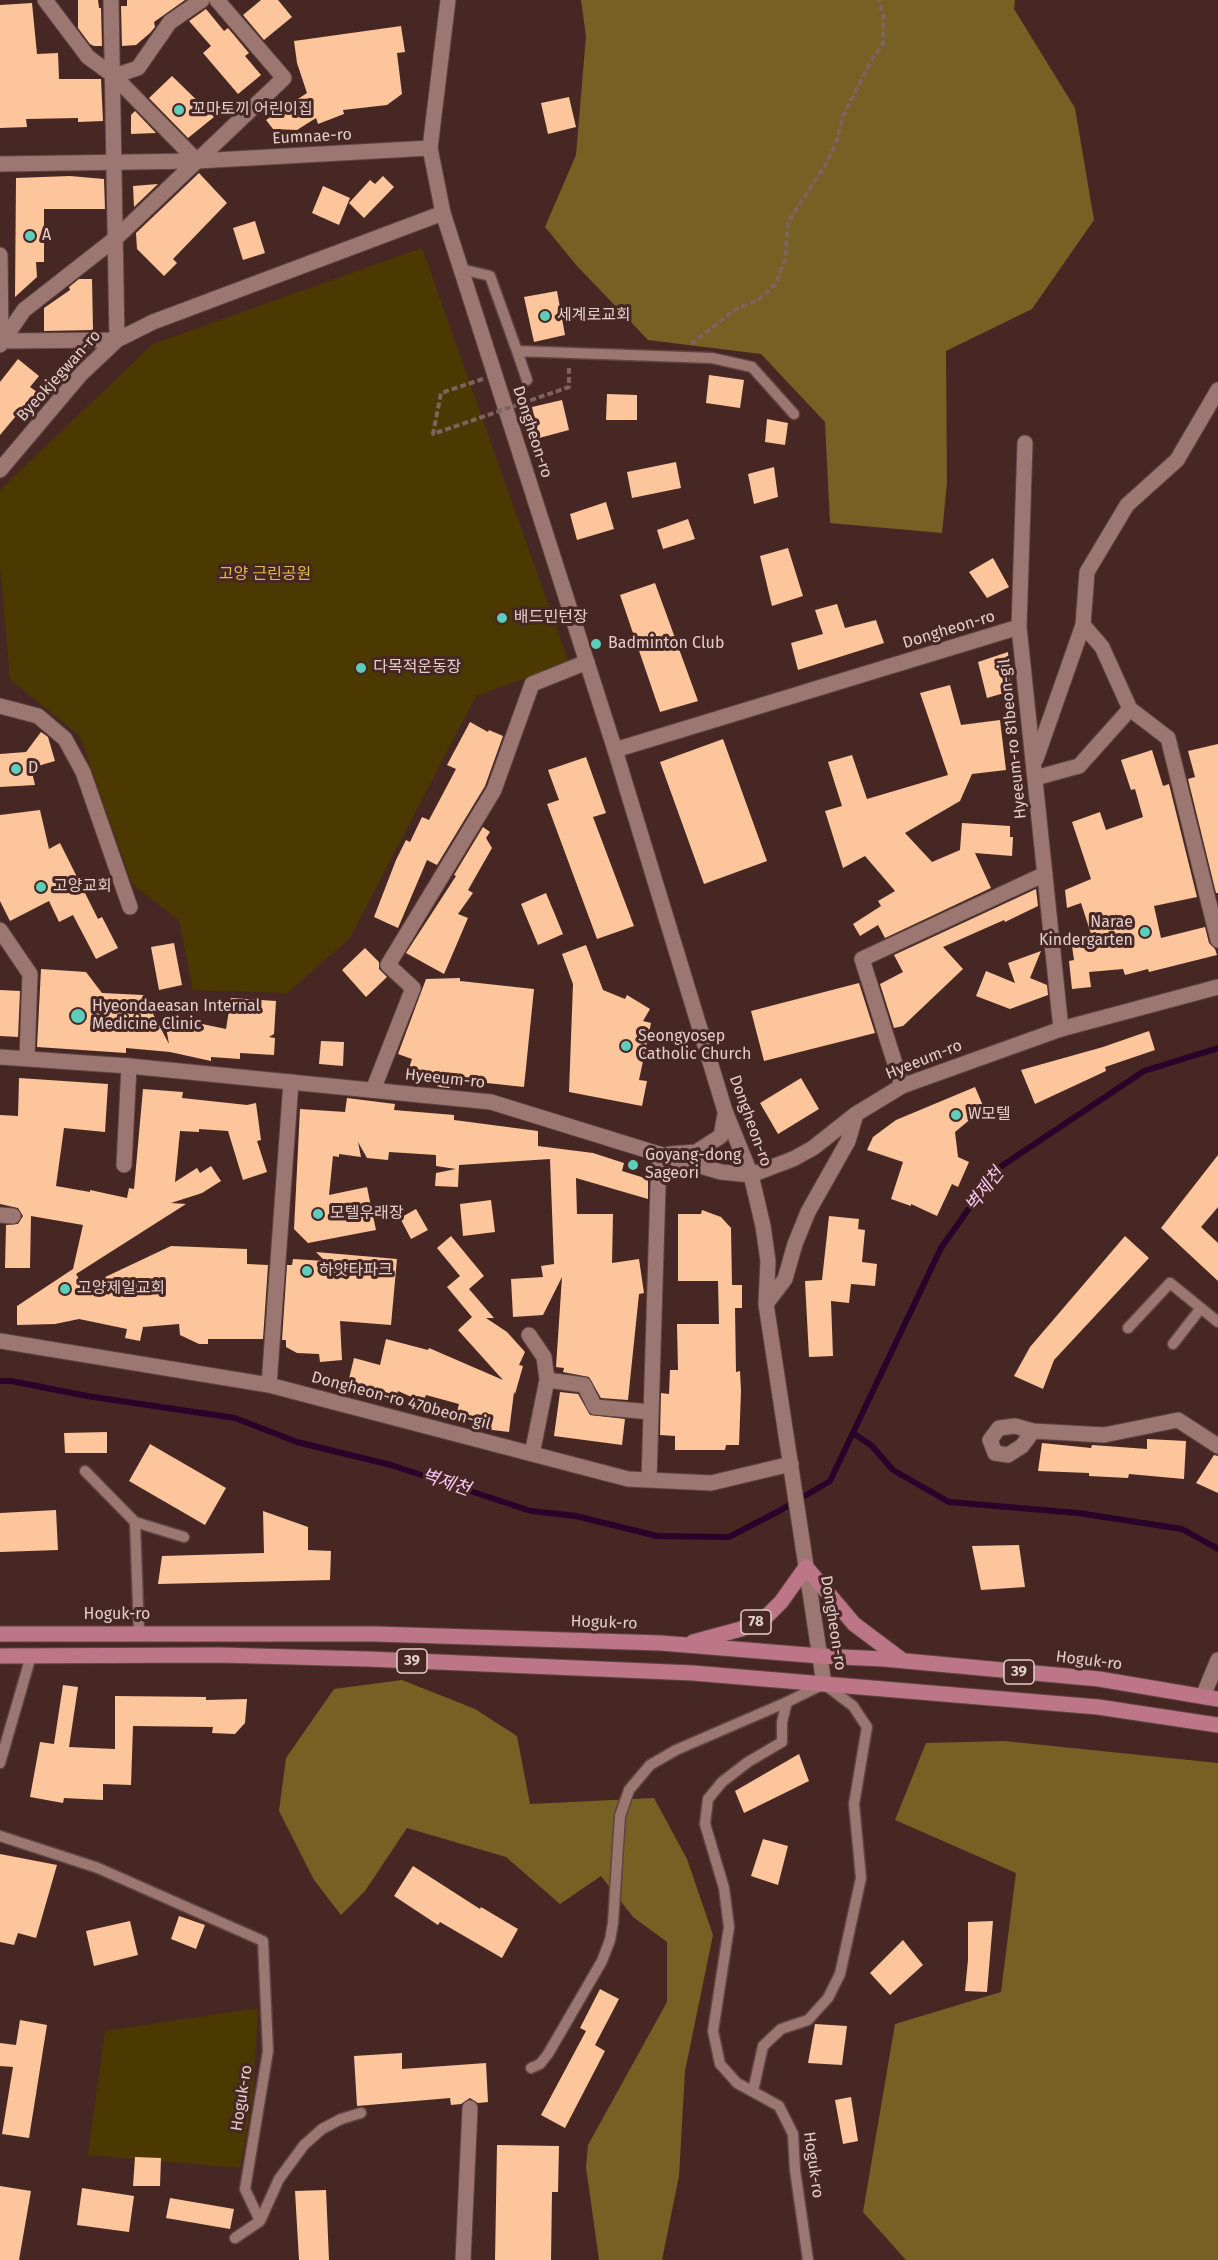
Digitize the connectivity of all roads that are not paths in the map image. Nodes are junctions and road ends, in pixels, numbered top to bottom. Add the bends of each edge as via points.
1 (45, 0) edge
2 (111, 0) edge
3 (202, 0) edge
4 (217, 0) edge
5 (448, 0) edge
6 (114, 76) junction
7 (430, 148) junction
8 (197, 161) junction
9 (115, 163) junction
10 (0, 164) edge
11 (443, 213) junction
12 (116, 238) junction
13 (0, 255) edge
14 (461, 269) junction
15 (117, 340) junction
16 (0, 342) edge
17 (517, 351) junction
18 (527, 380) dead end
19 (1218, 390) edge
20 (794, 414) dead end
21 (1025, 444) dead end
22 (0, 470) edge
23 (1083, 625) junction
24 (1019, 627) junction
25 (587, 662) junction
26 (0, 706) edge
27 (1130, 709) junction
28 (615, 750) junction
29 (1034, 771) junction
30 (1045, 874) junction
31 (130, 907) dead end
32 (0, 930) edge
33 (1218, 940) edge
34 (1218, 987) edge
35 (1061, 1029) junction
36 (0, 1057) edge
37 (27, 1058) junction
38 (129, 1066) junction
39 (291, 1082) junction
40 (902, 1086) junction
41 (374, 1090) junction
42 (725, 1111) junction
43 (856, 1114) junction
44 (659, 1154) junction
45 (124, 1166) dead end
46 (751, 1175) junction
47 (766, 1304) junction
48 (1201, 1308) junction
49 (1218, 1323) edge
50 (1128, 1328) dead end
51 (529, 1335) dead end
52 (0, 1341) edge
53 (1173, 1344) dead end
54 (547, 1380) junction
55 (269, 1385) junction
56 (651, 1413) junction
57 (1033, 1431) dead end
58 (1218, 1446) edge
59 (532, 1454) junction
60 (790, 1464) junction
61 (85, 1471) dead end
62 (649, 1480) junction
63 (135, 1522) junction
64 (184, 1537) dead end
65 (806, 1567) junction
66 (139, 1633) junction
67 (0, 1634) edge
68 (684, 1644) junction
69 (0, 1656) edge
70 (31, 1656) junction
71 (820, 1656) junction
72 (902, 1660) junction
73 (1218, 1660) edge
74 (824, 1684) junction
75 (1210, 1698) edge
76 (787, 1702) junction
77 (1218, 1725) edge
78 (0, 1763) edge
79 (0, 1836) edge
80 (531, 2068) dead end
81 (753, 2091) junction
82 (470, 2108) dead end
83 (361, 2114) dead end
84 (260, 2221) junction
85 (235, 2238) dead end
86 (463, 2260) edge
87 (808, 2260) edge

1 - 6 street via 88,57
2 - 6 street
3 - 6 street via 170,22 138,68
4 - 8 street via 284,78
5 - 7 street, Dongheon-ro
6 - 8 street
6 - 9 street
7 - 8 street, Eumnae-ro
7 - 11 street, Dongheon-ro
8 - 9 street, Eumnae-ro
8 - 12 street
9 - 10 street, Eumnae-ro
9 - 12 street
11 - 14 street, Dongheon-ro
11 - 15 street via 153,322
12 - 15 street
12 - 16 street via 24,310
13 - 16 street
14 - 17 lane via 490,276
14 - 25 street, Dongheon-ro
15 - 16 street, Byeokjegwan-ro
15 - 22 street, Byeokjegwan-ro via 81,374
17 - 18 lane
17 - 20 lane via 712,358 752,367
19 - 23 street via 1177,460 1127,505 1087,572
21 - 24 street, Hyeeum-ro 81beon-gil
23 - 27 street via 1102,647
23 - 29 street
24 - 28 street, Dongheon-ro
24 - 29 street, Hyeeum-ro 81beon-gil
25 - 28 street, Dongheon-ro
25 - 41 street via 532,684 494,790 388,965 413,988
26 - 31 street via 39,716 65,739 83,772
27 - 29 street via 1078,766
27 - 33 street via 1168,738
28 - 42 street, Dongheon-ro
29 - 30 street, Hyeeum-ro 81beon-gil
30 - 35 street, Hyeeum-ro 81beon-gil
30 - 40 street via 862,959
32 - 37 street via 30,974
34 - 35 street, Hyeeum-ro
35 - 40 street, Hyeeum-ro
36 - 37 street, Hyeeum-ro
37 - 38 street, Hyeeum-ro
38 - 39 street, Hyeeum-ro
38 - 45 street
39 - 41 street, Hyeeum-ro
39 - 55 street
40 - 43 street, Hyeeum-ro
41 - 44 street, Hyeeum-ro via 491,1102
42 - 44 street via 721,1136 696,1152
42 - 46 street, Dongheon-ro
43 - 46 street, Hyeeum-ro via 813,1148
43 - 47 street via 848,1141 808,1212 785,1279
44 - 46 street, Hyeeum-ro via 721,1172
44 - 56 street
46 - 47 street, Dongheon-ro via 768,1261
47 - 60 street, Dongheon-ro
48 - 49 lane
48 - 50 lane via 1170,1283
48 - 53 lane
51 - 54 street via 544,1357
52 - 55 street, Dongheon-ro 470beon-gil
54 - 56 street via 584,1385 595,1407
54 - 59 street
55 - 59 street, Dongheon-ro 470beon-gil
56 - 62 street
57 - 58 street via 1104,1435 1178,1420
59 - 62 street, Dongheon-ro 470beon-gil via 628,1479
60 - 62 street, Dongheon-ro 470beon-gil via 711,1483
60 - 65 street, Dongheon-ro
61 - 63 lane
63 - 64 lane
63 - 66 lane
65 - 68 main road, 78 via 766,1617 741,1629
65 - 71 street, Dongheon-ro
65 - 72 main road via 854,1624
66 - 67 main road, Hoguk-ro / 39
66 - 68 main road, Hoguk-ro / 39 via 376,1634
68 - 71 main road, Hoguk-ro / 39
69 - 70 main road, 39
70 - 74 main road, 39 via 368,1659 693,1673
70 - 78 lane
71 - 72 main road, Hoguk-ro / 39
71 - 74 street, Dongheon-ro
72 - 75 main road, Hoguk-ro / 39 via 1099,1679
73 - 75 street, Hoguk-ro
74 - 76 lane
74 - 77 main road, 39 via 1098,1707
74 - 81 lane via 853,1706 867,1727 854,1804 861,1878 840,1974 828,1998 808,2020 781,2029 763,2046
76 - 80 lane via 676,1750 650,1765 629,1790 620,1816 610,1940 548,2055
76 - 81 lane, Hoguk-ro via 782,1742 722,1782 708,1799 705,1824 724,1888 729,1927 713,2031 720,2064 737,2083
79 - 84 lane, Hoguk-ro via 98,1868 263,1941 268,2051 245,2189
81 - 87 lane, Hoguk-ro via 779,2106 793,2134
82 - 86 street
83 - 84 lane via 340,2119 304,2145 279,2179
84 - 85 lane

